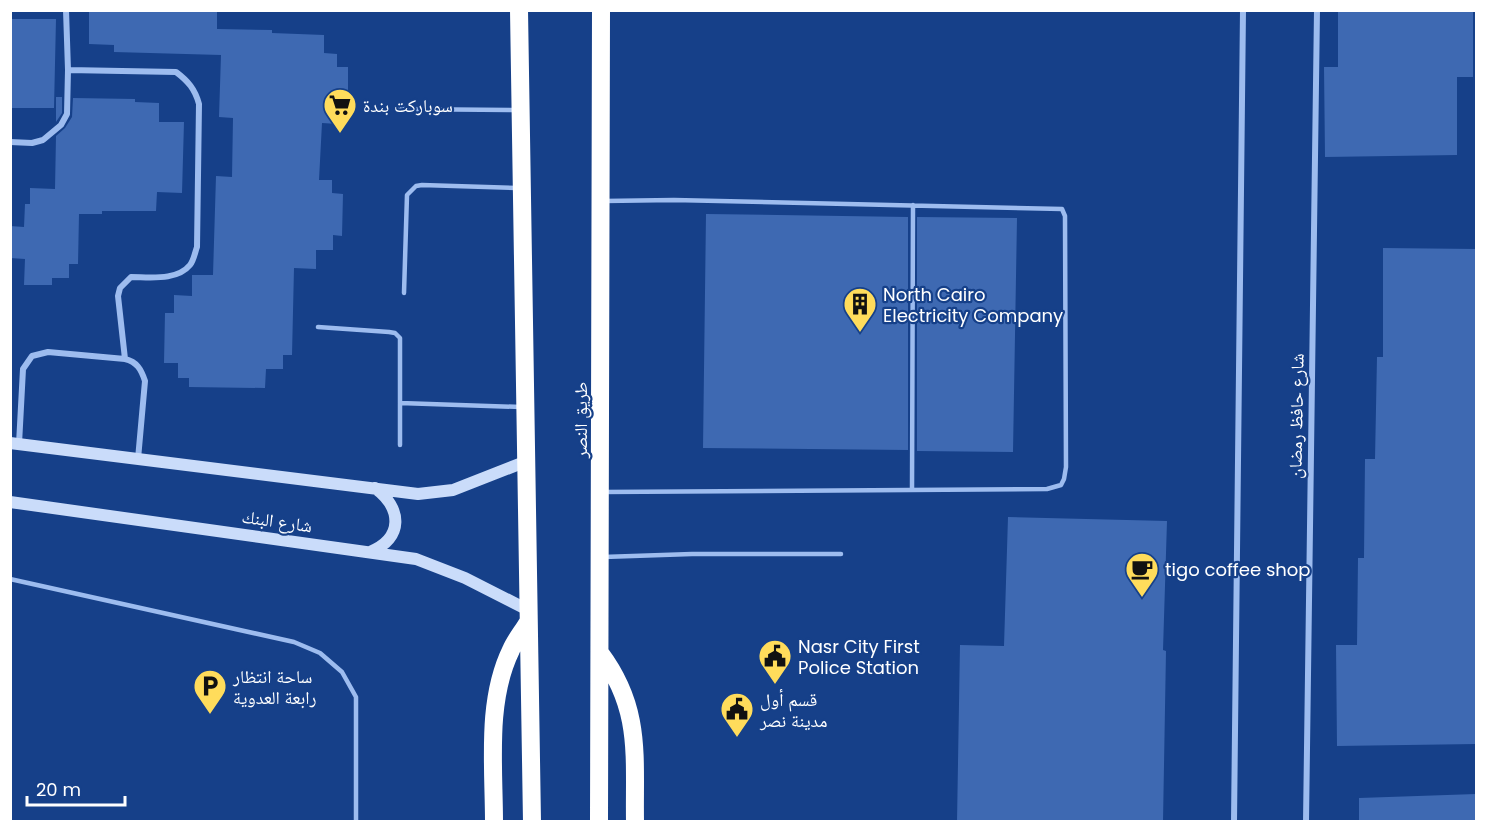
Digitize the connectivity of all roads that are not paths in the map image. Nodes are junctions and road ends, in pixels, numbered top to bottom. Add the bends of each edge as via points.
1 (66, 10) edge
2 (519, 10) edge
3 (602, 10) edge
4 (1243, 10) edge
5 (1317, 10) edge
6 (68, 70) junction
7 (396, 109) dead end
8 (521, 110) junction
9 (10, 142) edge
10 (523, 188) junction
11 (601, 201) junction
12 (913, 205) junction
13 (404, 293) dead end
14 (318, 327) dead end
15 (125, 359) junction
16 (400, 403) junction
17 (526, 408) junction
18 (15, 444) edge
19 (400, 445) dead end
20 (138, 459) junction
21 (527, 461) junction
22 (375, 488) junction
23 (912, 490) junction
24 (601, 492) junction
25 (10, 502) edge
26 (369, 552) junction
27 (841, 554) dead end
28 (600, 557) junction
29 (10, 579) edge
30 (528, 616) junction
31 (600, 653) junction
32 (356, 822) edge
33 (494, 822) edge
34 (532, 822) edge
35 (599, 822) edge
36 (635, 822) edge
37 (1234, 822) edge
38 (1306, 822) edge

1 - 6 street
2 - 8 highway
3 - 11 highway, طريق النصر
4 - 37 street
5 - 38 street, شارع حافظ رمضان
6 - 9 street via 66,114 61,125 43,140
6 - 15 street via 176,72 195,91 199,104 198,247 191,264 182,272 131,277 120,288
7 - 8 lane
8 - 10 highway
10 - 13 lane via 422,185 410,190
10 - 17 highway
11 - 12 lane
11 - 24 highway, طريق النصر
12 - 23 lane
12 - 23 lane via 1059,208 1065,212 1066,467 1064,479 1056,488
14 - 16 lane via 395,333 402,344
15 - 18 street via 48,352 33,356 23,369
15 - 20 street via 134,361 145,381
16 - 17 lane
16 - 19 lane
17 - 21 highway
18 - 20 street
20 - 22 street
21 - 22 street via 436,493
21 - 30 highway
22 - 26 street via 390,502 395,527 381,548
23 - 24 lane
24 - 28 highway, طريق النصر
25 - 26 street, شارع البنك
26 - 30 street, شارع البنك via 416,559 439,567
27 - 28 lane
28 - 31 highway, طريق النصر
29 - 32 lane via 294,642 320,653 342,672 356,697
30 - 33 highway via 510,650 498,690
30 - 34 highway
31 - 35 highway, طريق النصر
31 - 36 highway via 627,700 633,729

